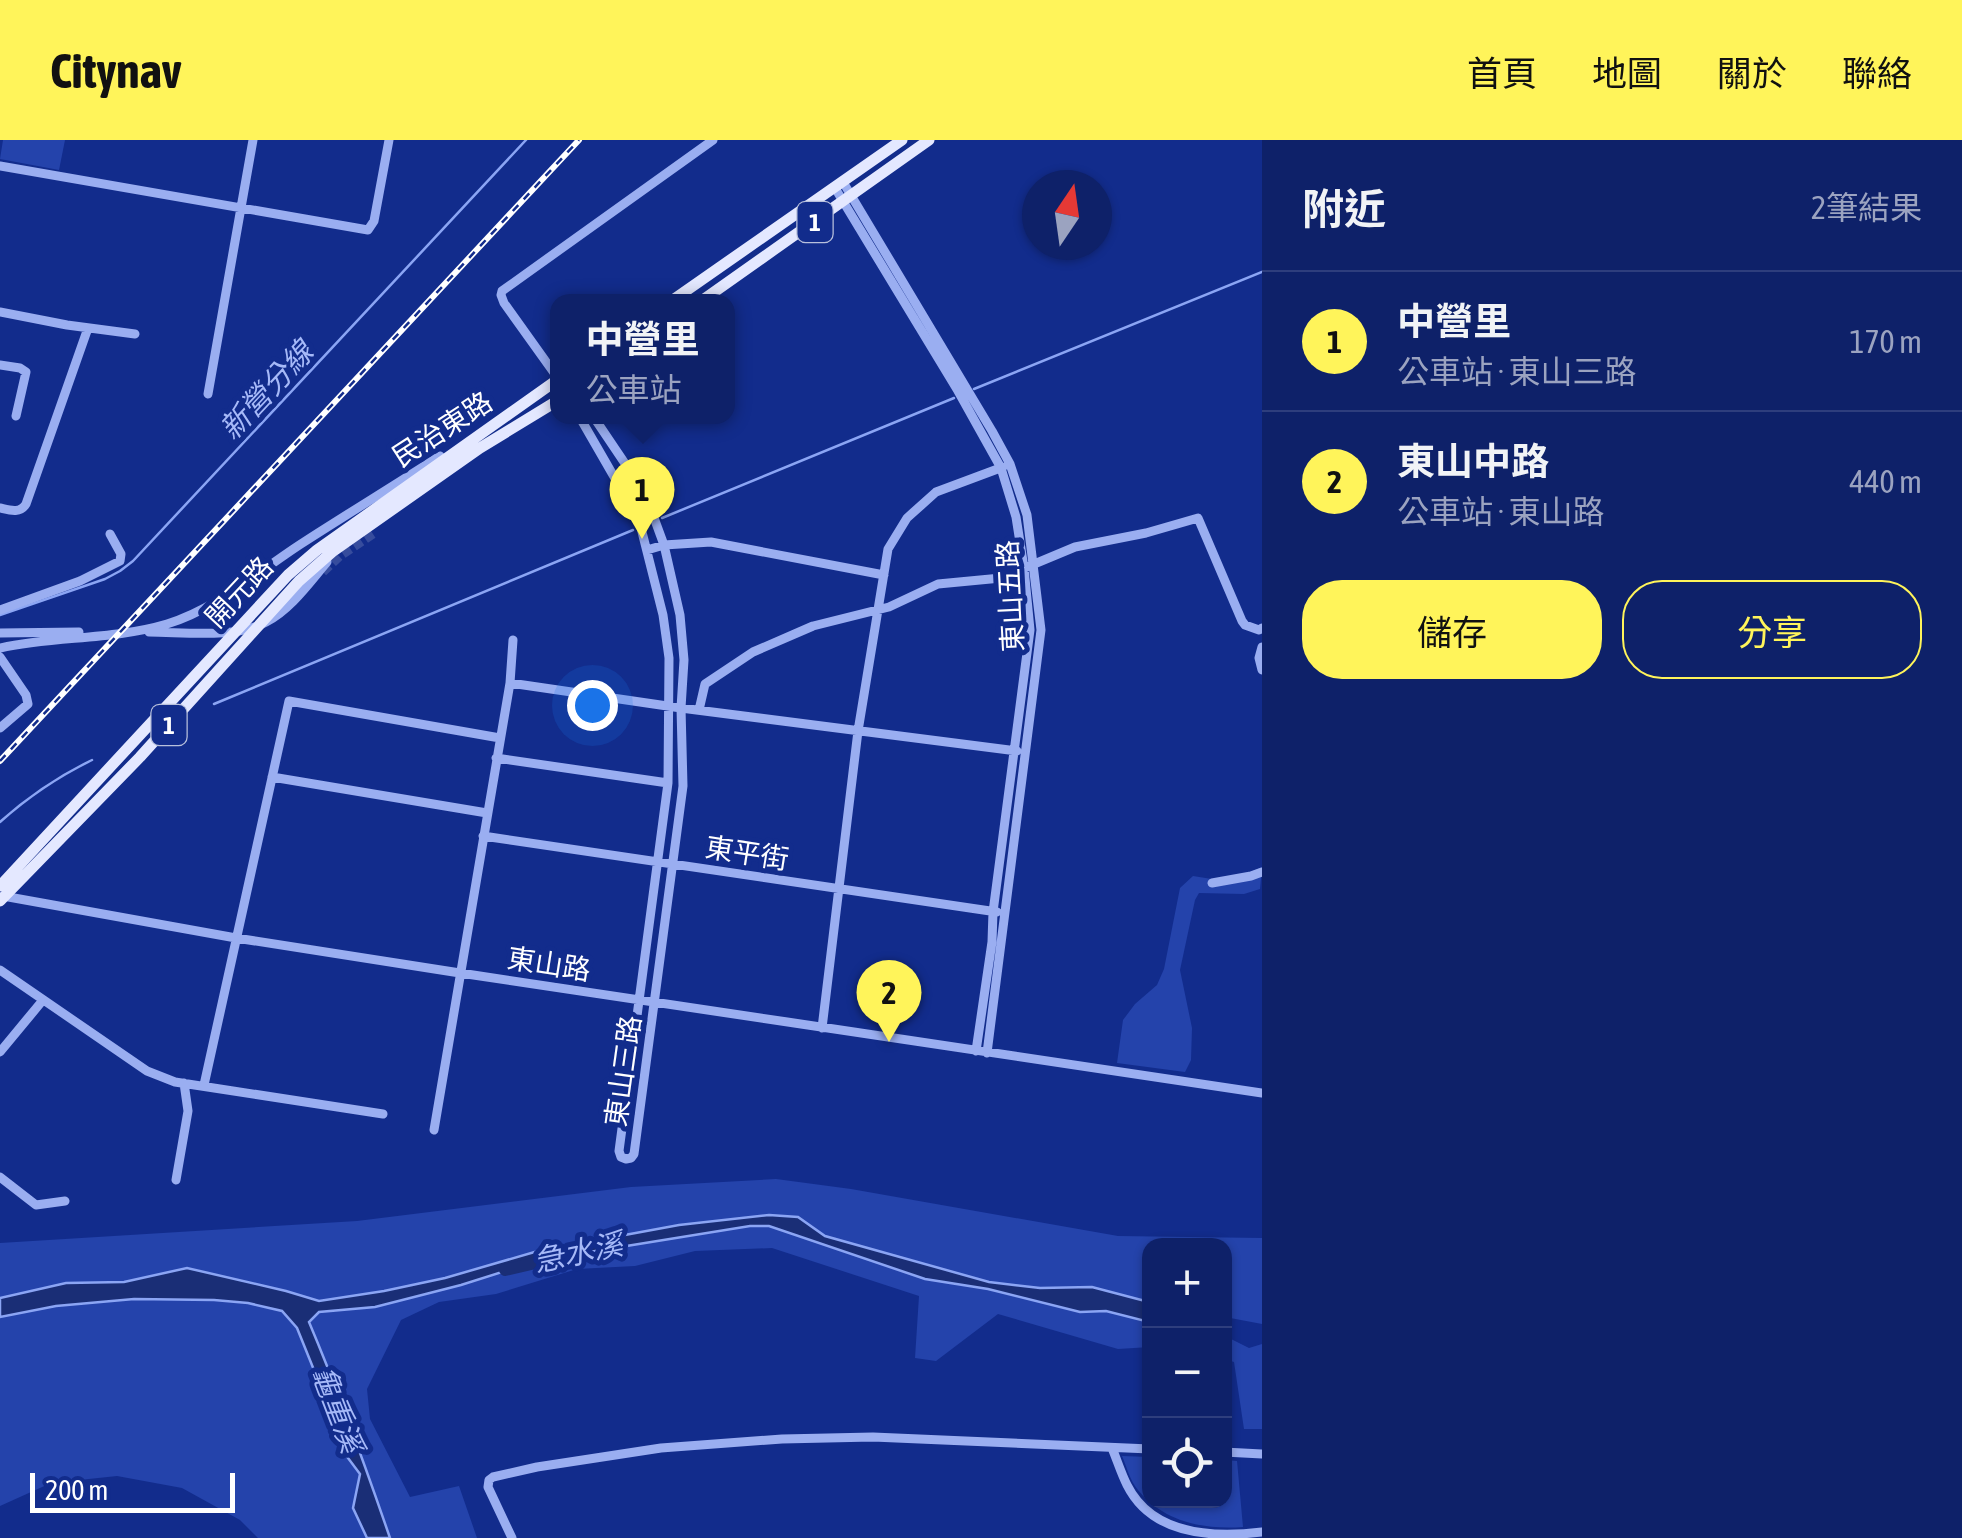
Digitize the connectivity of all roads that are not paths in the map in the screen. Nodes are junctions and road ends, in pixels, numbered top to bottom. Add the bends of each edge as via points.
1 (253, 140) edge
2 (388, 140) edge
3 (713, 140) edge
4 (902, 140) edge
5 (929, 140) edge
6 (0, 166) edge
7 (839, 185) junction
8 (848, 199) junction
9 (242, 208) junction
10 (682, 294) edge
11 (711, 294) edge
12 (0, 312) edge
13 (88, 328) junction
14 (136, 334) dead end
15 (0, 365) edge
16 (550, 368) edge
17 (550, 384) edge
18 (208, 394) dead end
19 (527, 402) junction
20 (550, 406) edge
21 (538, 414) junction
22 (16, 416) dead end
23 (584, 424) edge
24 (598, 424) edge
25 (1005, 466) junction
26 (0, 508) edge
27 (110, 534) dead end
28 (664, 545) junction
29 (286, 549) dead end
30 (647, 550) junction
31 (276, 562) dead end
32 (1030, 565) junction
33 (884, 575) junction
34 (879, 609) junction
35 (0, 610) edge
36 (1261, 631) edge
37 (102, 632) dead end
38 (131, 632) junction
39 (0, 633) edge
40 (513, 640) dead end
41 (0, 644) edge
42 (1262, 647) edge
43 (0, 657) edge
44 (1262, 670) edge
45 (510, 682) junction
46 (668, 705) junction
47 (681, 708) junction
48 (699, 710) junction
49 (0, 728) edge
50 (858, 731) junction
51 (500, 738) junction
52 (1021, 752) junction
53 (496, 758) junction
54 (272, 777) junction
55 (668, 783) junction
56 (487, 813) junction
57 (483, 836) junction
58 (657, 862) junction
59 (672, 864) junction
60 (1262, 872) edge
61 (1212, 883) dead end
62 (839, 890) junction
63 (1, 895) edge
64 (993, 912) junction
65 (1005, 912) junction
66 (236, 938) junction
67 (0, 970) edge
68 (460, 973) junction
69 (42, 1000) junction
70 (640, 1001) junction
71 (655, 1003) junction
72 (822, 1028) junction
73 (0, 1052) edge
74 (981, 1052) junction
75 (184, 1082) junction
76 (204, 1085) junction
77 (1262, 1094) edge
78 (383, 1114) dead end
79 (434, 1130) dead end
80 (0, 1178) edge
81 (176, 1180) dead end
82 (65, 1201) dead end
83 (1112, 1448) junction
84 (1142, 1449) edge
85 (1232, 1452) edge
86 (1262, 1454) edge
87 (1262, 1532) edge
88 (1179, 1533) edge
89 (512, 1538) edge

1 - 9 street
2 - 9 street via 368,230
3 - 16 street via 502,291
4 - 7 main road, 1
5 - 8 main road, 1
6 - 9 street
7 - 8 street, 東山五路
7 - 10 main road, 1
8 - 11 main road, 1
8 - 25 street, 東山五路
9 - 18 street
12 - 13 street
13 - 14 street
13 - 26 street via 26,504 20,510
15 - 22 street via 26,372
17 - 19 main road, 開元路 / 1
19 - 38 street, 民治東路 via 199,612
19 - 63 main road, 開元路 / 1 via 288,575
20 - 21 main road, 開元路 / 1
21 - 38 street, 開元路 via 359,535 264,623 230,632
21 - 63 main road, 開元路 / 1 via 480,448 299,581 140,757
23 - 30 street, 東山三路 via 639,520
24 - 28 street, 東山三路
25 - 32 street, 東山五路 via 1027,515
25 - 33 street via 921,504 896,533
27 - 35 street via 120,561
28 - 30 street
28 - 33 street via 711,542
28 - 47 street, 東山三路 via 680,615
29 - 31 street
30 - 46 street, 東山三路 via 669,658
32 - 34 street via 1001,578 938,584
32 - 36 street via 1198,518 1242,621
32 - 52 street, 東山五路 via 1041,630
33 - 34 street
34 - 48 street via 813,626 752,652 705,684
34 - 50 street
37 - 39 street
38 - 41 street
40 - 45 street
42 - 44 street
43 - 49 street via 28,704
45 - 46 street
45 - 51 street
46 - 47 street
46 - 55 street, 東山三路
47 - 48 street
47 - 59 street, 東山三路 via 683,786
48 - 50 street
50 - 52 street
50 - 62 street
51 - 53 street
51 - 54 street via 289,701
52 - 64 street, 東山五路
52 - 65 street, 東山五路
53 - 55 street
53 - 56 street
54 - 56 street
54 - 66 street
55 - 58 street, 東山三路
56 - 57 street
57 - 58 street, 東平街
57 - 68 street
58 - 59 street, 東平街
58 - 70 street, 東山三路
59 - 62 street, 東平街
59 - 71 street, 東山三路
60 - 61 street
62 - 64 street, 東平街
62 - 72 street
63 - 66 street, 東山路
64 - 65 street, 東平街
64 - 74 street, 東山五路
65 - 74 street, 東山五路
66 - 68 street, 東山路
66 - 76 street
67 - 69 street
68 - 70 street, 東山路
68 - 79 street
69 - 73 street
69 - 75 street via 148,1071
70 - 71 street, 東山路
70 - 71 street, 東山三路 via 619,1151 626,1160 634,1154
71 - 72 street, 東山路
72 - 74 street, 東山路
74 - 77 street, 東山路
75 - 76 street
75 - 81 street via 188,1110
76 - 78 street
80 - 82 street via 36,1205
83 - 84 street
83 - 88 street via 1127,1486 1150,1515
83 - 89 street via 818,1438 594,1458 489,1480
85 - 86 street
87 - 88 street

